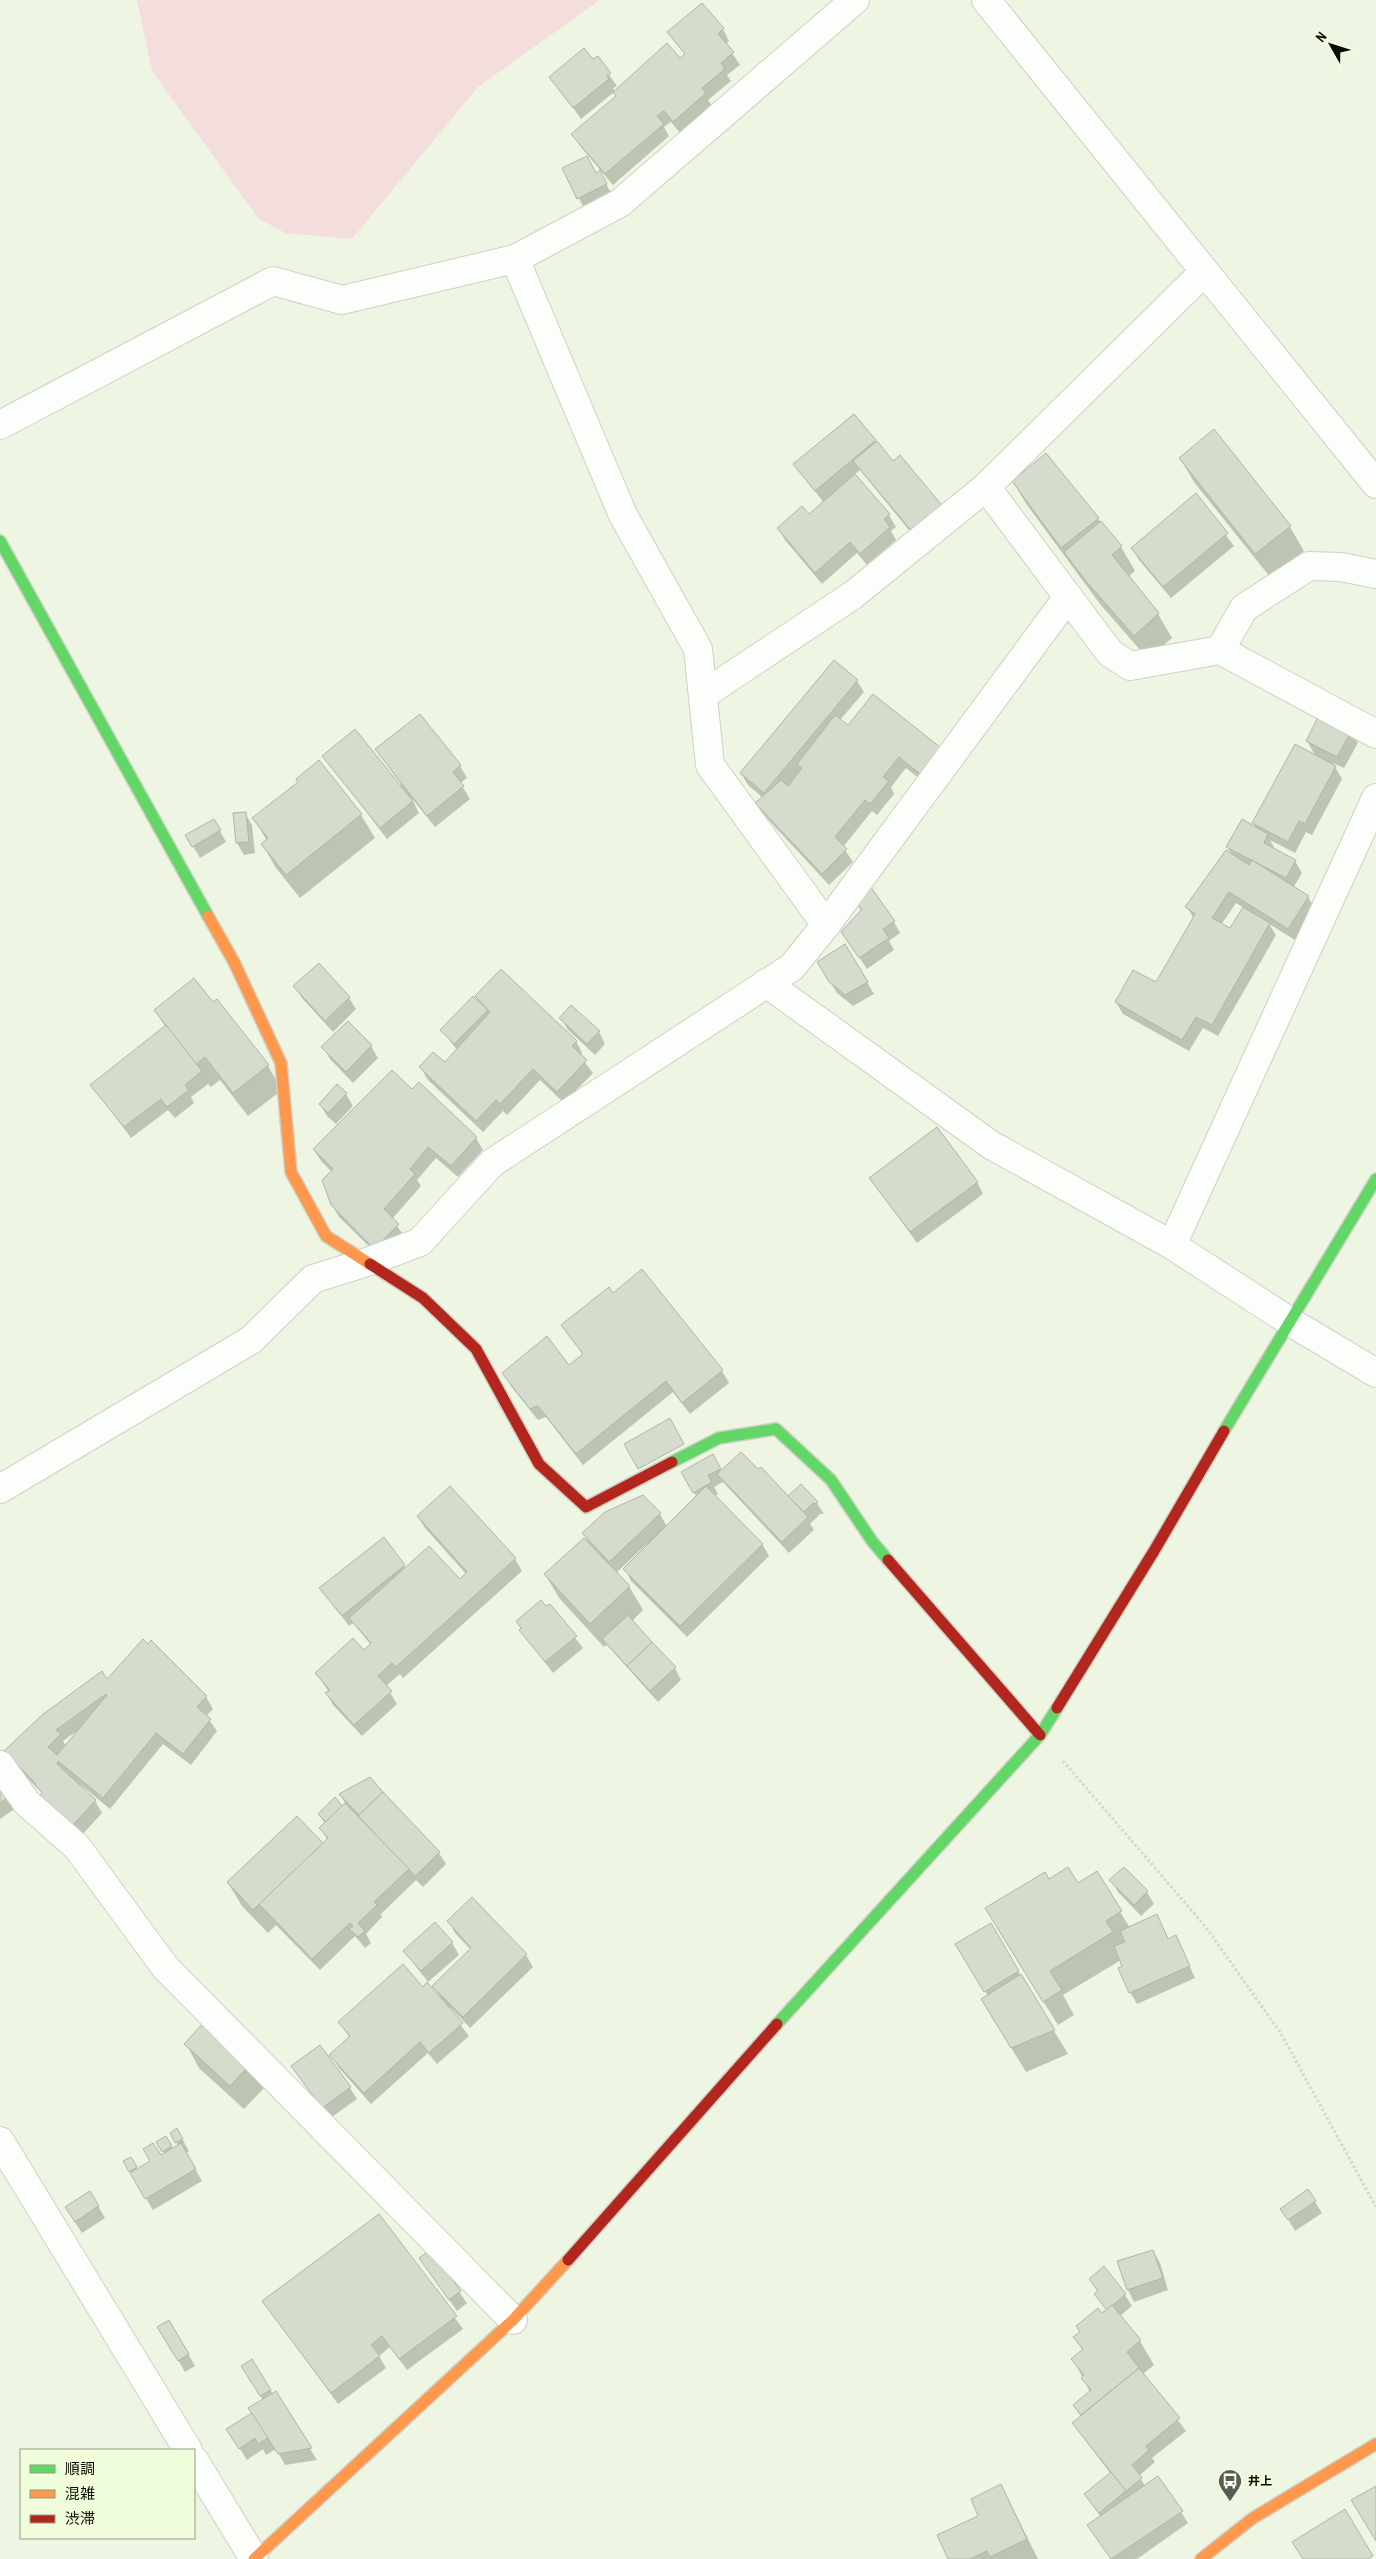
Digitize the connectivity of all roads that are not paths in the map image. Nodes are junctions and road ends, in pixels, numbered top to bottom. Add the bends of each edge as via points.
1 (855, 0) edge
2 (986, 0) edge
3 (515, 259) junction
4 (1204, 272) junction
5 (0, 425) edge
6 (1376, 484) edge
7 (986, 487) junction
8 (0, 541) edge
9 (1376, 574) edge
10 (1068, 597) junction
11 (1220, 650) junction
12 (702, 695) junction
13 (1376, 734) edge
14 (1376, 798) edge
15 (826, 925) junction
16 (766, 983) junction
17 (1376, 1179) edge
18 (1172, 1245) junction
19 (367, 1262) junction
20 (1289, 1321) junction
21 (1376, 1373) edge
22 (0, 1489) edge
23 (1040, 1735) junction
24 (0, 1765) edge
25 (0, 2141) edge
26 (512, 2320) junction
27 (1376, 2444) edge
28 (187, 2449) edge
29 (195, 2462) edge
30 (254, 2559) edge
31 (1201, 2559) edge

1 - 3 street via 620,204
2 - 4 street
3 - 5 street via 342,300 273,282
3 - 12 street via 623,515 698,649
4 - 6 street
4 - 7 street
7 - 10 street
7 - 12 street via 853,594
8 - 19 street via 234,962 281,1063 291,1172 326,1236
9 - 11 street via 1341,567 1309,566 1244,608
10 - 11 street via 1110,653 1130,666
10 - 15 street
11 - 13 street
12 - 15 street via 710,765
14 - 18 street
15 - 16 street via 792,967
16 - 18 street via 991,1145
16 - 19 street via 492,1163 420,1242
17 - 20 street
18 - 20 street
19 - 22 street via 313,1278 251,1340
19 - 23 street via 423,1298 476,1349 539,1464 586,1507 719,1438 776,1429 831,1480 872,1541
20 - 21 street
20 - 23 street via 1154,1551
23 - 26 street
24 - 26 street via 27,1803 78,1847 165,1967
25 - 28 street
26 - 30 street
27 - 31 street via 1252,2518
29 - 30 street

